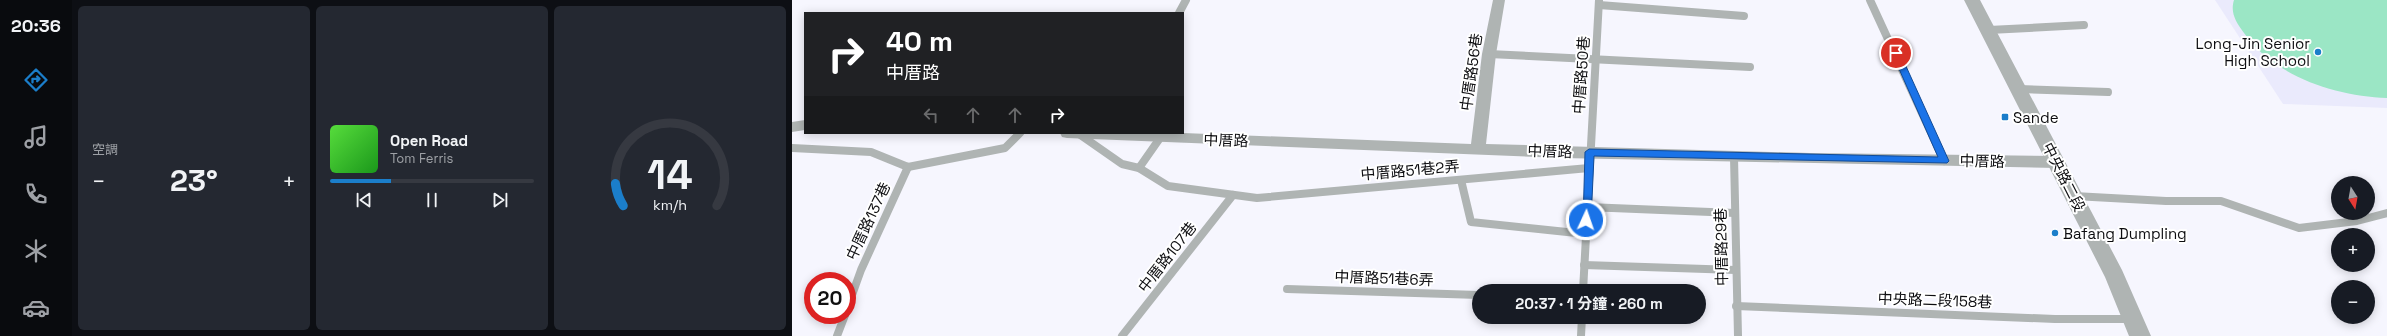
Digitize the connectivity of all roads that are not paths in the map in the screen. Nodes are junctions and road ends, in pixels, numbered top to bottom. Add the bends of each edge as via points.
1 (1186, 0) edge
2 (1499, 0) edge
3 (1870, 0) edge
4 (1972, 0) edge
5 (1599, 2) edge
6 (1180, 12) edge
7 (1744, 16) dead end
8 (2084, 25) dead end
9 (1989, 30) junction
10 (1488, 54) junction
11 (1594, 60) junction
12 (1750, 67) dead end
13 (2019, 89) junction
14 (2108, 92) dead end
15 (804, 125) edge
16 (792, 127) edge
17 (1019, 134) edge
18 (1075, 134) edge
19 (1094, 134) edge
20 (1116, 135) edge
21 (1160, 138) junction
22 (792, 148) edge
23 (1478, 149) junction
24 (1589, 152) junction
25 (1734, 157) junction
26 (1944, 161) junction
27 (2056, 162) junction
28 (908, 167) junction
29 (1139, 168) junction
30 (1589, 168) junction
31 (1461, 180) junction
32 (1233, 195) junction
33 (2074, 196) junction
34 (1587, 207) junction
35 (1735, 213) junction
36 (2387, 213) edge
37 (1586, 234) junction
38 (1584, 265) junction
39 (1736, 270) junction
40 (856, 284) edge
41 (1583, 284) edge
42 (1287, 289) dead end
43 (1472, 295) edge
44 (1736, 306) junction
45 (842, 324) edge
46 (1582, 324) edge
47 (2136, 327) edge
48 (837, 336) edge
49 (1122, 336) edge
50 (1581, 336) edge
51 (1738, 336) edge

1 - 6 lane
2 - 10 street, 中厝路56巷
3 - 26 lane
4 - 9 street, 中央路二段
5 - 7 lane
5 - 11 lane, 中厝路50巷
8 - 9 lane
9 - 13 street, 中央路二段
10 - 11 lane
10 - 23 street, 中厝路56巷
11 - 12 lane
11 - 24 lane, 中厝路50巷
13 - 14 lane
13 - 27 street, 中央路二段
15 - 16 street
17 - 28 lane via 1005,148
18 - 29 lane, 中厝路51巷2弄 via 1122,164
19 - 20 street, 中厝路
20 - 21 street, 中厝路
21 - 23 street, 中厝路
21 - 29 lane
22 - 28 lane via 871,152
23 - 24 street, 中厝路
24 - 25 street, 中厝路
24 - 30 lane, 中厝路50巷
25 - 26 street, 中厝路
25 - 35 lane, 中厝路29巷
26 - 27 street, 中厝路
27 - 33 street, 中央路二段
28 - 40 lane, 中厝路137巷
29 - 32 lane, 中厝路51巷2弄 via 1168,186
30 - 31 lane, 中厝路51巷2弄
30 - 34 lane, 中厝路50巷
31 - 32 lane, 中厝路51巷2弄 via 1257,198
31 - 37 lane via 1471,222
32 - 49 lane, 中厝路107巷
33 - 36 lane via 2221,201 2300,228 2358,221
33 - 47 street, 中央路二段 via 2115,276
34 - 35 lane
34 - 37 lane, 中厝路50巷
35 - 39 lane, 中厝路29巷
37 - 38 lane, 中厝路50巷
38 - 39 lane
38 - 41 lane, 中厝路50巷
39 - 44 lane, 中厝路29巷
42 - 43 lane, 中厝路51巷6弄
44 - 47 lane, 中央路二段158巷 via 2055,319
44 - 51 lane, 中厝路29巷
45 - 48 lane
46 - 50 lane

